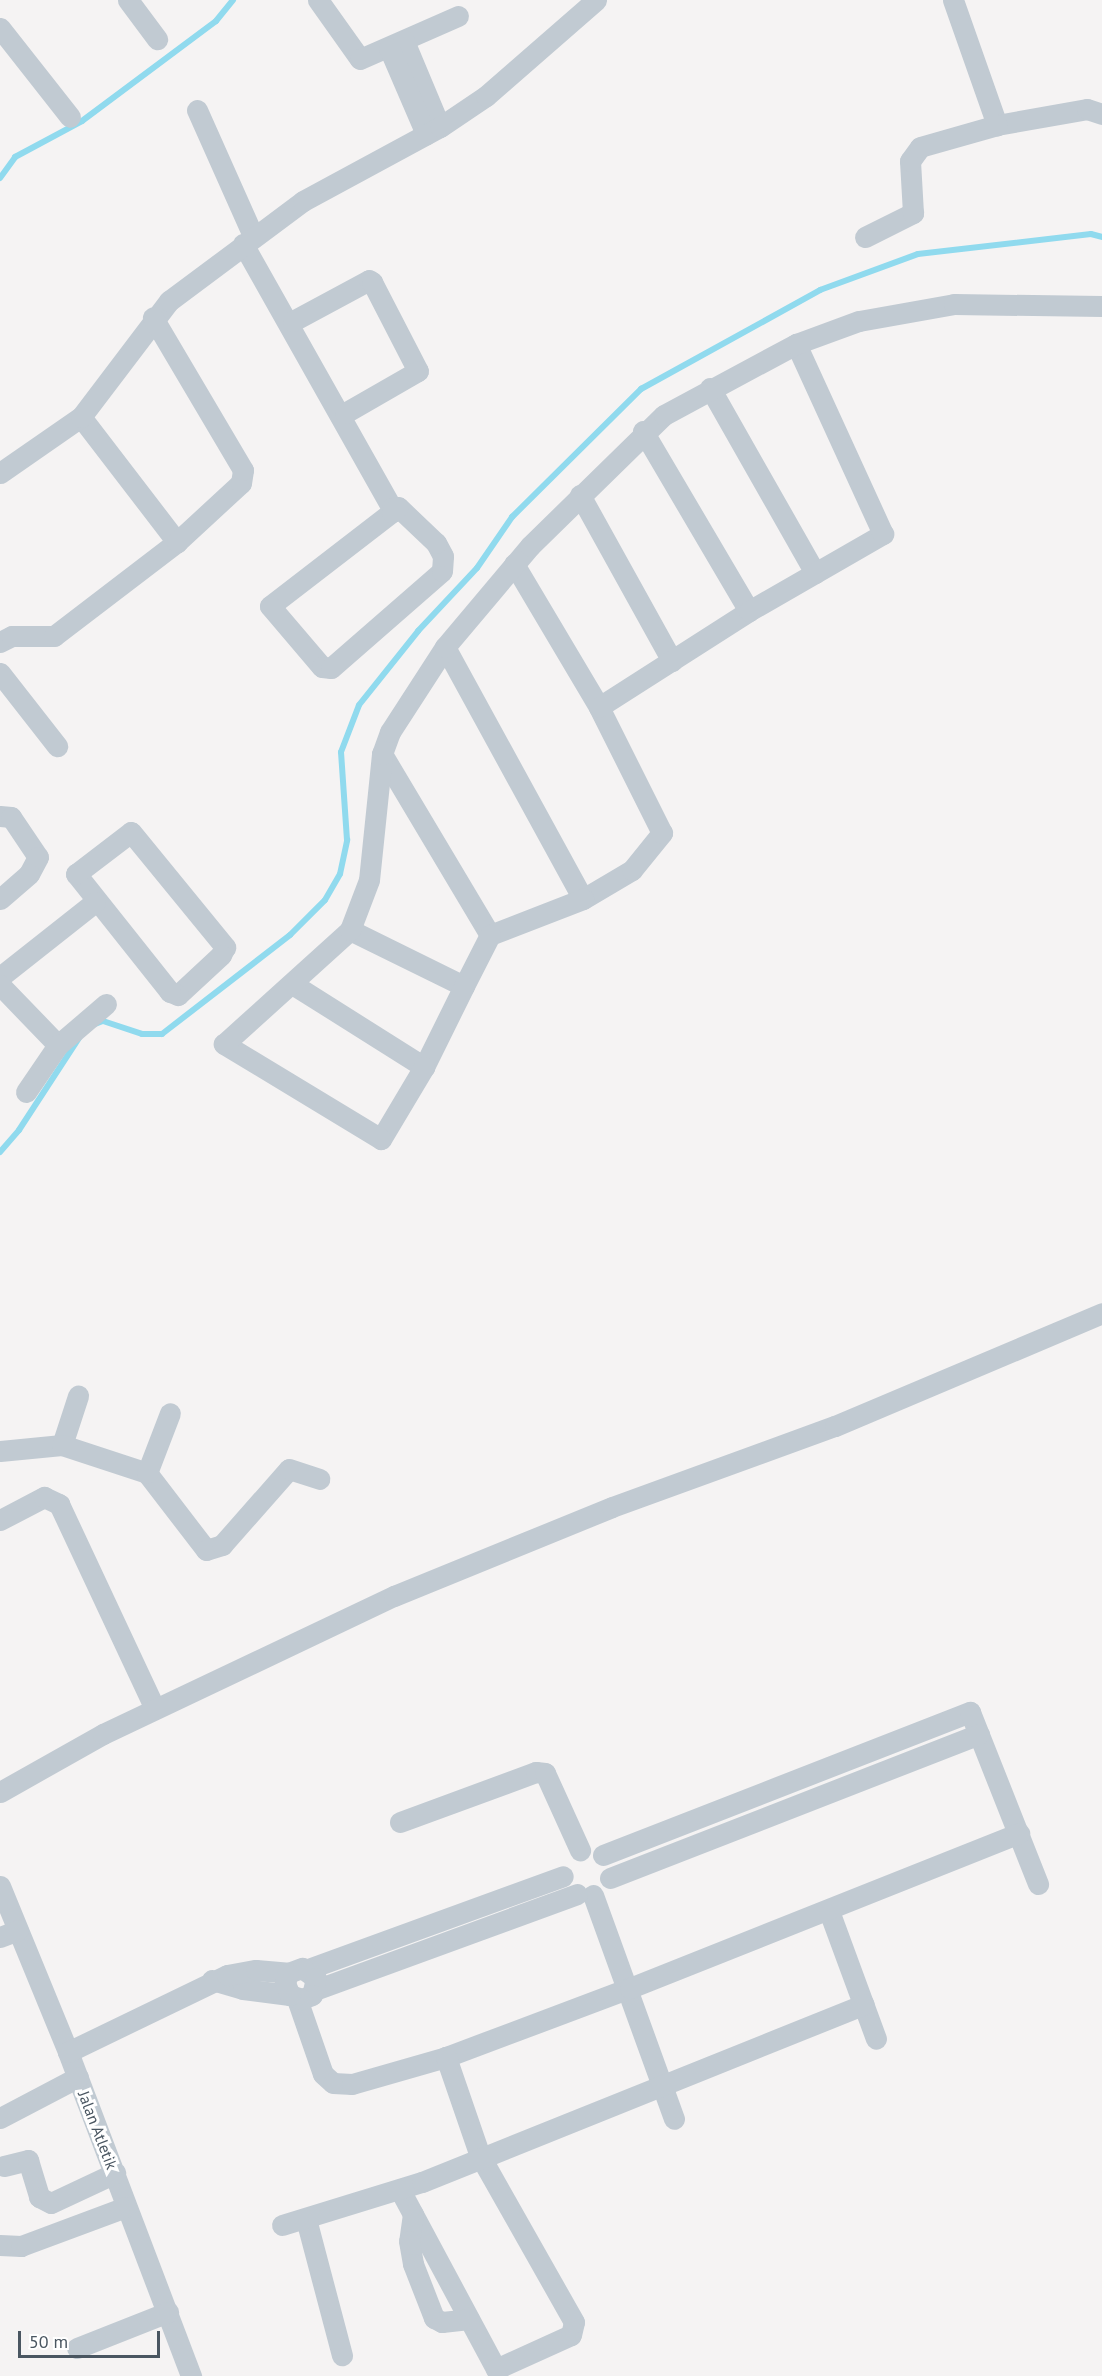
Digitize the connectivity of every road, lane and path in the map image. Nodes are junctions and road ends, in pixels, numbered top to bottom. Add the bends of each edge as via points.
1 (128, 0) edge
2 (318, 0) edge
3 (596, 0) edge
4 (953, 0) edge
5 (458, 16) dead end
6 (0, 28) edge
7 (157, 39) dead end
8 (396, 45) junction
9 (197, 110) dead end
10 (1102, 114) edge
11 (70, 117) dead end
12 (997, 125) junction
13 (433, 131) junction
14 (865, 237) dead end
15 (248, 240) junction
16 (1102, 306) edge
17 (153, 318) junction
18 (293, 321) junction
19 (796, 344) junction
20 (710, 388) junction
21 (345, 413) junction
22 (81, 417) junction
23 (643, 431) junction
24 (0, 473) edge
25 (580, 495) junction
26 (395, 509) junction
27 (177, 542) junction
28 (514, 564) junction
29 (815, 573) junction
30 (749, 611) junction
31 (0, 642) edge
32 (445, 647) junction
33 (672, 661) junction
34 (0, 673) edge
35 (599, 707) junction
36 (57, 746) dead end
37 (382, 754) junction
38 (14, 826) edge
39 (0, 899) edge
40 (583, 899) junction
41 (95, 902) junction
42 (350, 930) junction
43 (490, 935) junction
44 (294, 985) junction
45 (464, 986) junction
46 (2, 988) edge
47 (106, 1004) dead end
48 (58, 1045) junction
49 (424, 1067) junction
50 (26, 1092) dead end
51 (1102, 1313) edge
52 (78, 1396) dead end
53 (170, 1413) dead end
54 (63, 1445) junction
55 (0, 1452) edge
56 (147, 1473) junction
57 (319, 1479) dead end
58 (0, 1521) edge
59 (155, 1709) junction
60 (979, 1734) junction
61 (782, 1785) junction
62 (0, 1792) edge
63 (791, 1807) junction
64 (400, 1821) dead end
65 (1019, 1833) junction
66 (580, 1850) junction
67 (603, 1856) junction
68 (563, 1876) junction
69 (610, 1878) junction
70 (1038, 1884) dead end
71 (0, 1886) edge
72 (585, 1895) junction
73 (829, 1911) junction
74 (9, 1933) edge
75 (298, 1971) junction
76 (212, 1980) junction
77 (630, 1988) junction
78 (301, 1994) junction
79 (864, 2004) junction
80 (876, 2039) dead end
81 (68, 2052) junction
82 (446, 2056) junction
83 (78, 2078) junction
84 (663, 2083) junction
85 (0, 2118) edge
86 (674, 2119) dead end
87 (480, 2156) junction
88 (4, 2166) dead end
89 (115, 2173) junction
90 (400, 2190) junction
91 (126, 2207) junction
92 (413, 2214) junction
93 (306, 2219) junction
94 (282, 2225) dead end
95 (0, 2245) edge
96 (168, 2312) junction
97 (469, 2319) junction
98 (77, 2348) dead end
99 (342, 2355) dead end
100 (191, 2376) edge

1 - 7 street
2 - 8 street via 356,58
3 - 13 street via 486,96
4 - 12 street
5 - 8 street
6 - 11 street
8 - 13 street
9 - 15 street
10 - 12 street via 1087,109
12 - 14 street via 920,147 913,153 913,213
13 - 15 street via 303,201
15 - 17 street
15 - 18 street
15 - 26 street
16 - 19 street via 954,304 859,321
17 - 22 street
17 - 27 street via 244,476
18 - 21 street
18 - 21 street via 369,280 372,282 418,371
19 - 20 street
19 - 29 street via 884,529 881,538
20 - 23 street
20 - 29 street
21 - 26 street
22 - 24 street
22 - 27 street via 133,490
23 - 25 street
23 - 30 street
25 - 28 street
25 - 33 street
26 - 26 street via 272,602 273,614 322,667 331,668 442,571 443,556 436,543
27 - 31 street via 54,636 12,636
28 - 32 street
28 - 35 street
29 - 30 street
30 - 33 street
32 - 37 street via 390,732
32 - 40 street
33 - 35 street
34 - 36 street
35 - 40 street via 662,833 632,870
37 - 42 street via 369,880
37 - 43 street
38 - 39 street via 37,854 38,862
40 - 43 street
41 - 41 street via 175,995 225,949 131,832 76,872
41 - 46 street
42 - 44 street
42 - 45 street
43 - 45 street
44 - 49 street
44 - 49 street via 226,1041 226,1048 381,1139
45 - 49 street
46 - 48 street
47 - 48 street
48 - 50 street
51 - 59 street via 835,1426 612,1507 415,1588
52 - 54 street
53 - 56 street
54 - 55 street
54 - 56 street
56 - 57 street via 206,1550 222,1545 289,1469
58 - 59 street via 44,1497 59,1504
59 - 62 street
60 - 61 street via 969,1712
60 - 63 street
60 - 65 street
61 - 63 street
61 - 67 street
63 - 69 street
64 - 66 street via 536,1772 545,1773
65 - 70 street
65 - 73 street
66 - 67 street
66 - 68 street via 567,1860
67 - 69 street
68 - 72 street
68 - 75 street
69 - 72 street
71 - 74 street, Jalan Atletik
72 - 77 street
72 - 78 street
73 - 77 street
73 - 79 street
74 - 81 street, Jalan Atletik
75 - 76 street via 256,1970
75 - 78 street via 285,1983
75 - 78 street via 316,1978
76 - 78 street via 243,1989
76 - 81 street
77 - 82 street
77 - 84 street
78 - 82 street via 323,2074 333,2083 352,2084
79 - 80 street
79 - 84 street
81 - 83 street, Jalan Atletik
82 - 87 street
83 - 85 street
83 - 89 street, Jalan Atletik
84 - 86 street
84 - 87 street
87 - 90 street
87 - 97 street via 575,2328 569,2337 500,2370 494,2366
88 - 89 street via 28,2160 39,2197 51,2203
89 - 91 street, Jalan Atletik
90 - 92 street
90 - 93 street
91 - 95 street via 21,2246
91 - 96 street, Jalan Atletik
92 - 97 street
92 - 97 street via 409,2241 413,2264 434,2318 442,2322
93 - 94 street
93 - 99 street
96 - 98 street
96 - 100 street, Jalan Atletik

